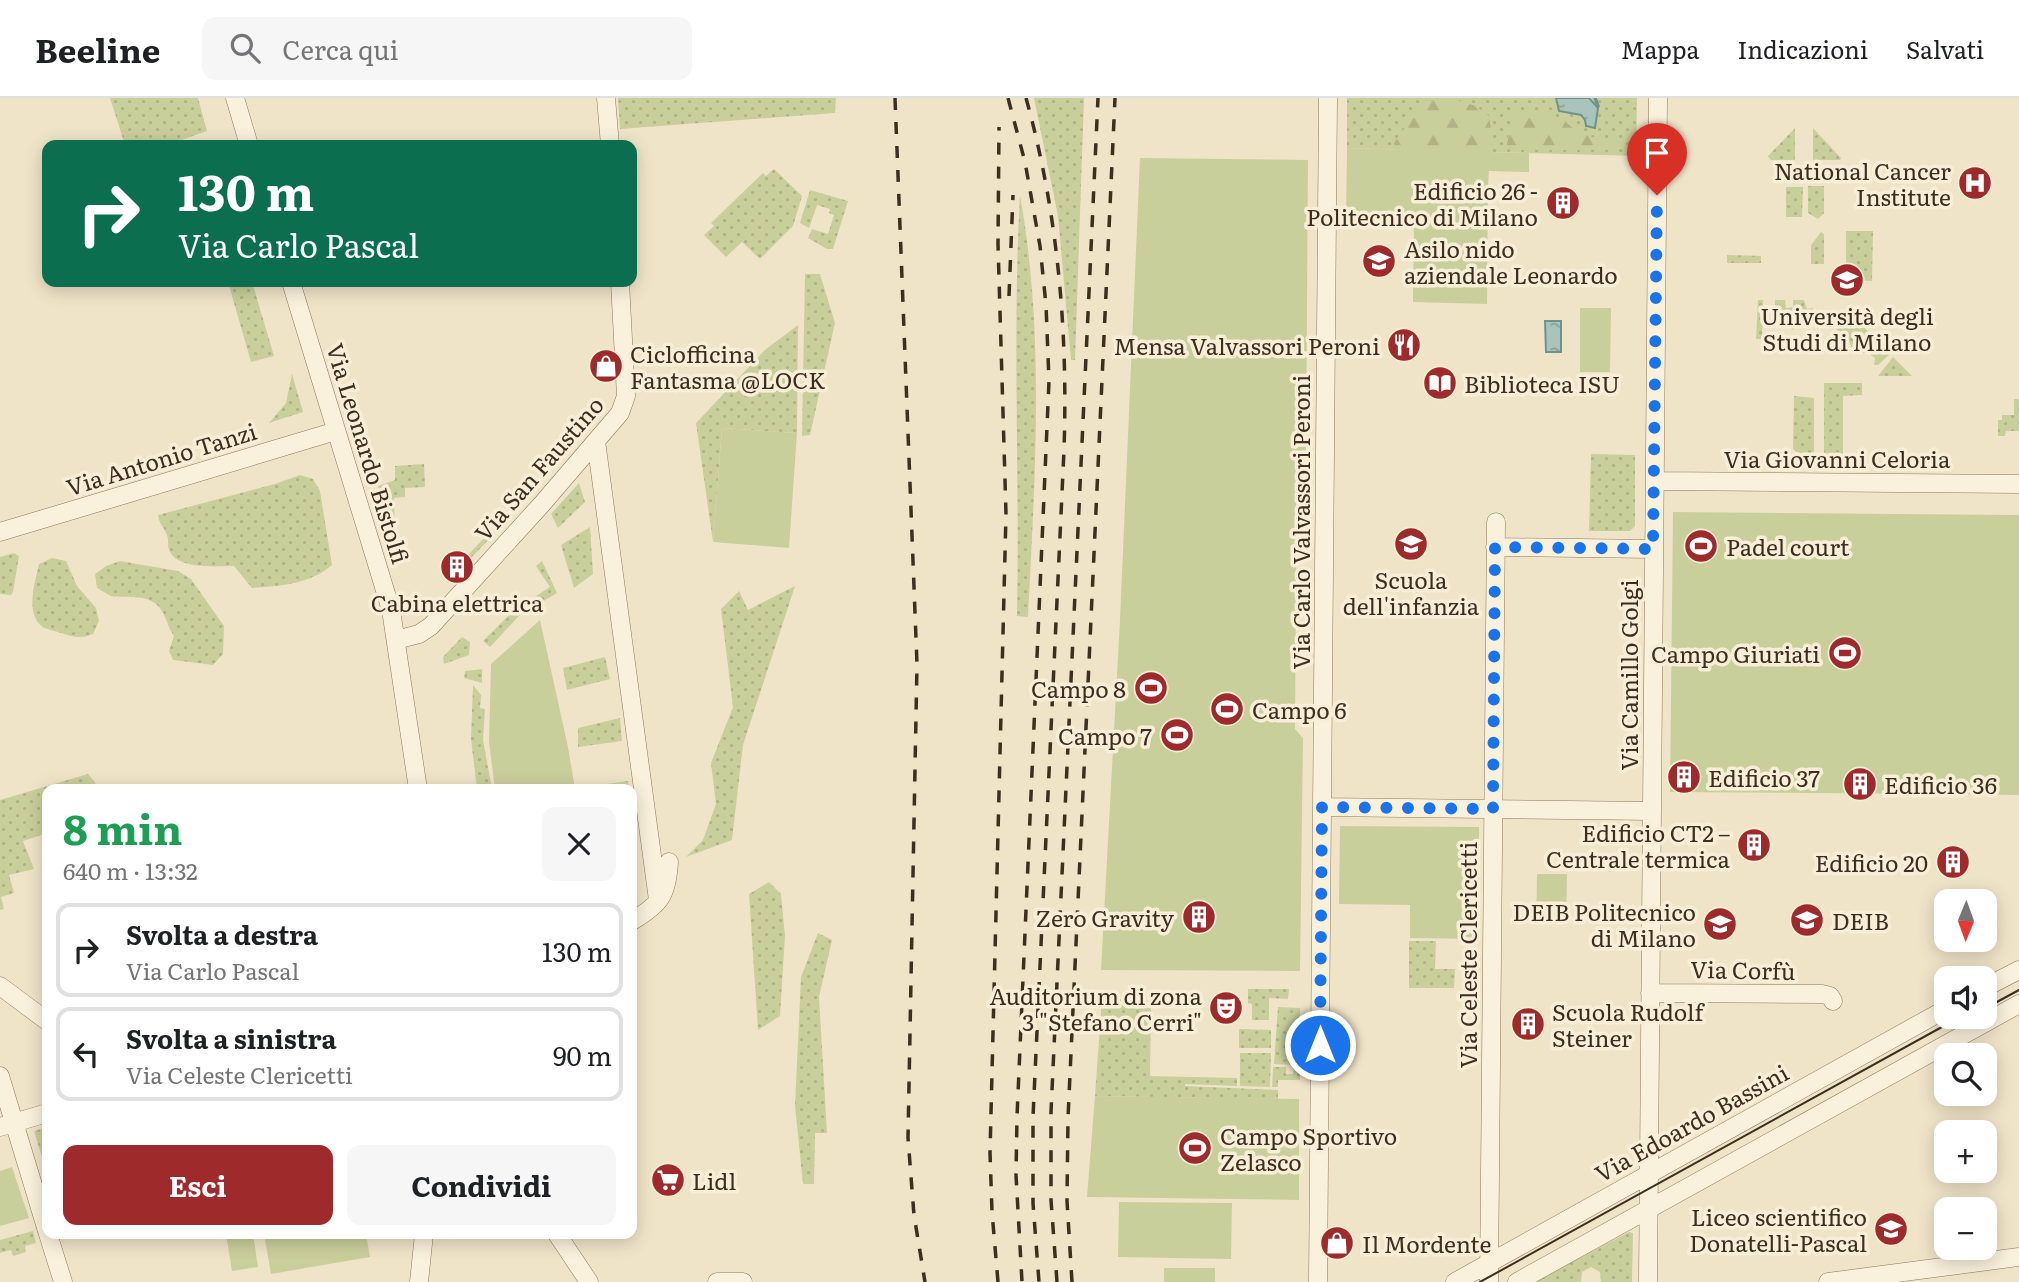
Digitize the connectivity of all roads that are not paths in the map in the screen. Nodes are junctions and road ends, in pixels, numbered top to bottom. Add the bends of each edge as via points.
1 (235, 98) edge
2 (606, 98) edge
3 (1328, 98) edge
4 (1658, 98) edge
5 (248, 140) edge
6 (610, 140) edge
7 (293, 287) edge
8 (620, 287) edge
9 (336, 431) junction
10 (596, 441) junction
11 (1655, 481) junction
12 (2019, 484) edge
13 (1496, 522) dead end
14 (0, 532) edge
15 (1495, 547) junction
16 (1653, 549) junction
17 (396, 640) junction
18 (417, 784) edge
19 (1322, 807) junction
20 (1493, 809) junction
21 (1652, 811) junction
22 (669, 862) dead end
23 (658, 900) junction
24 (637, 918) edge
25 (2019, 970) edge
26 (1997, 981) edge
27 (1, 987) edge
28 (1650, 993) junction
29 (1833, 1001) dead end
30 (2019, 1004) edge
31 (1934, 1015) edge
32 (42, 1017) edge
33 (1916, 1025) junction
34 (1929, 1053) junction
35 (0, 1076) edge
36 (42, 1114) edge
37 (7, 1125) edge
38 (1648, 1174) junction
39 (1648, 1209) junction
40 (42, 1216) edge
41 (50, 1239) edge
42 (423, 1239) edge
43 (560, 1239) edge
44 (2019, 1258) edge
45 (1490, 1263) junction
46 (63, 1282) edge
47 (419, 1282) edge
48 (589, 1282) edge
49 (717, 1282) edge
50 (743, 1282) edge
51 (1318, 1282) edge
52 (1455, 1282) edge
53 (1489, 1282) edge
54 (1517, 1282) edge
55 (1648, 1282) edge
56 (1828, 1282) edge

1 - 5 street
2 - 6 street
3 - 19 street, Via Carlo Valvassori Peroni
4 - 11 street, Via Camillo Golgi
7 - 9 street, Via Leonardo Bistolfi
8 - 10 street, Via San Faustino via 626,396 620,413
9 - 14 street, Via Antonio Tanzi
9 - 17 street, Via Leonardo Bistolfi
10 - 17 street, Via San Faustino via 430,626
10 - 23 street
11 - 12 street, Via Giovanni Celoria
11 - 16 street, Via Camillo Golgi
13 - 15 street, Via Celeste Clericetti
15 - 16 street
15 - 20 street, Via Celeste Clericetti
16 - 21 street, Via Camillo Golgi
17 - 18 street, Via Leonardo Bistolfi
19 - 20 street
19 - 51 street, Via Carlo Valvassori Peroni
20 - 21 street
20 - 45 street, Via Celeste Clericetti
21 - 28 street, Via Camillo Golgi
22 - 23 street via 668,885
23 - 24 street
25 - 26 street
27 - 32 street
28 - 29 street, Via Corfù via 1822,994
28 - 38 street, Via Camillo Golgi
30 - 34 street
31 - 33 street, Via Edoardo Bassini
33 - 34 street
33 - 38 street, Via Edoardo Bassini
34 - 39 street
35 - 37 street
36 - 37 street
37 - 40 street
38 - 39 street, Via Camillo Golgi
38 - 45 street, Via Edoardo Bassini
39 - 54 street
39 - 55 street
41 - 46 street
42 - 47 street
43 - 48 street
44 - 56 street
45 - 52 street, Via Edoardo Bassini
45 - 53 street
49 - 50 street

